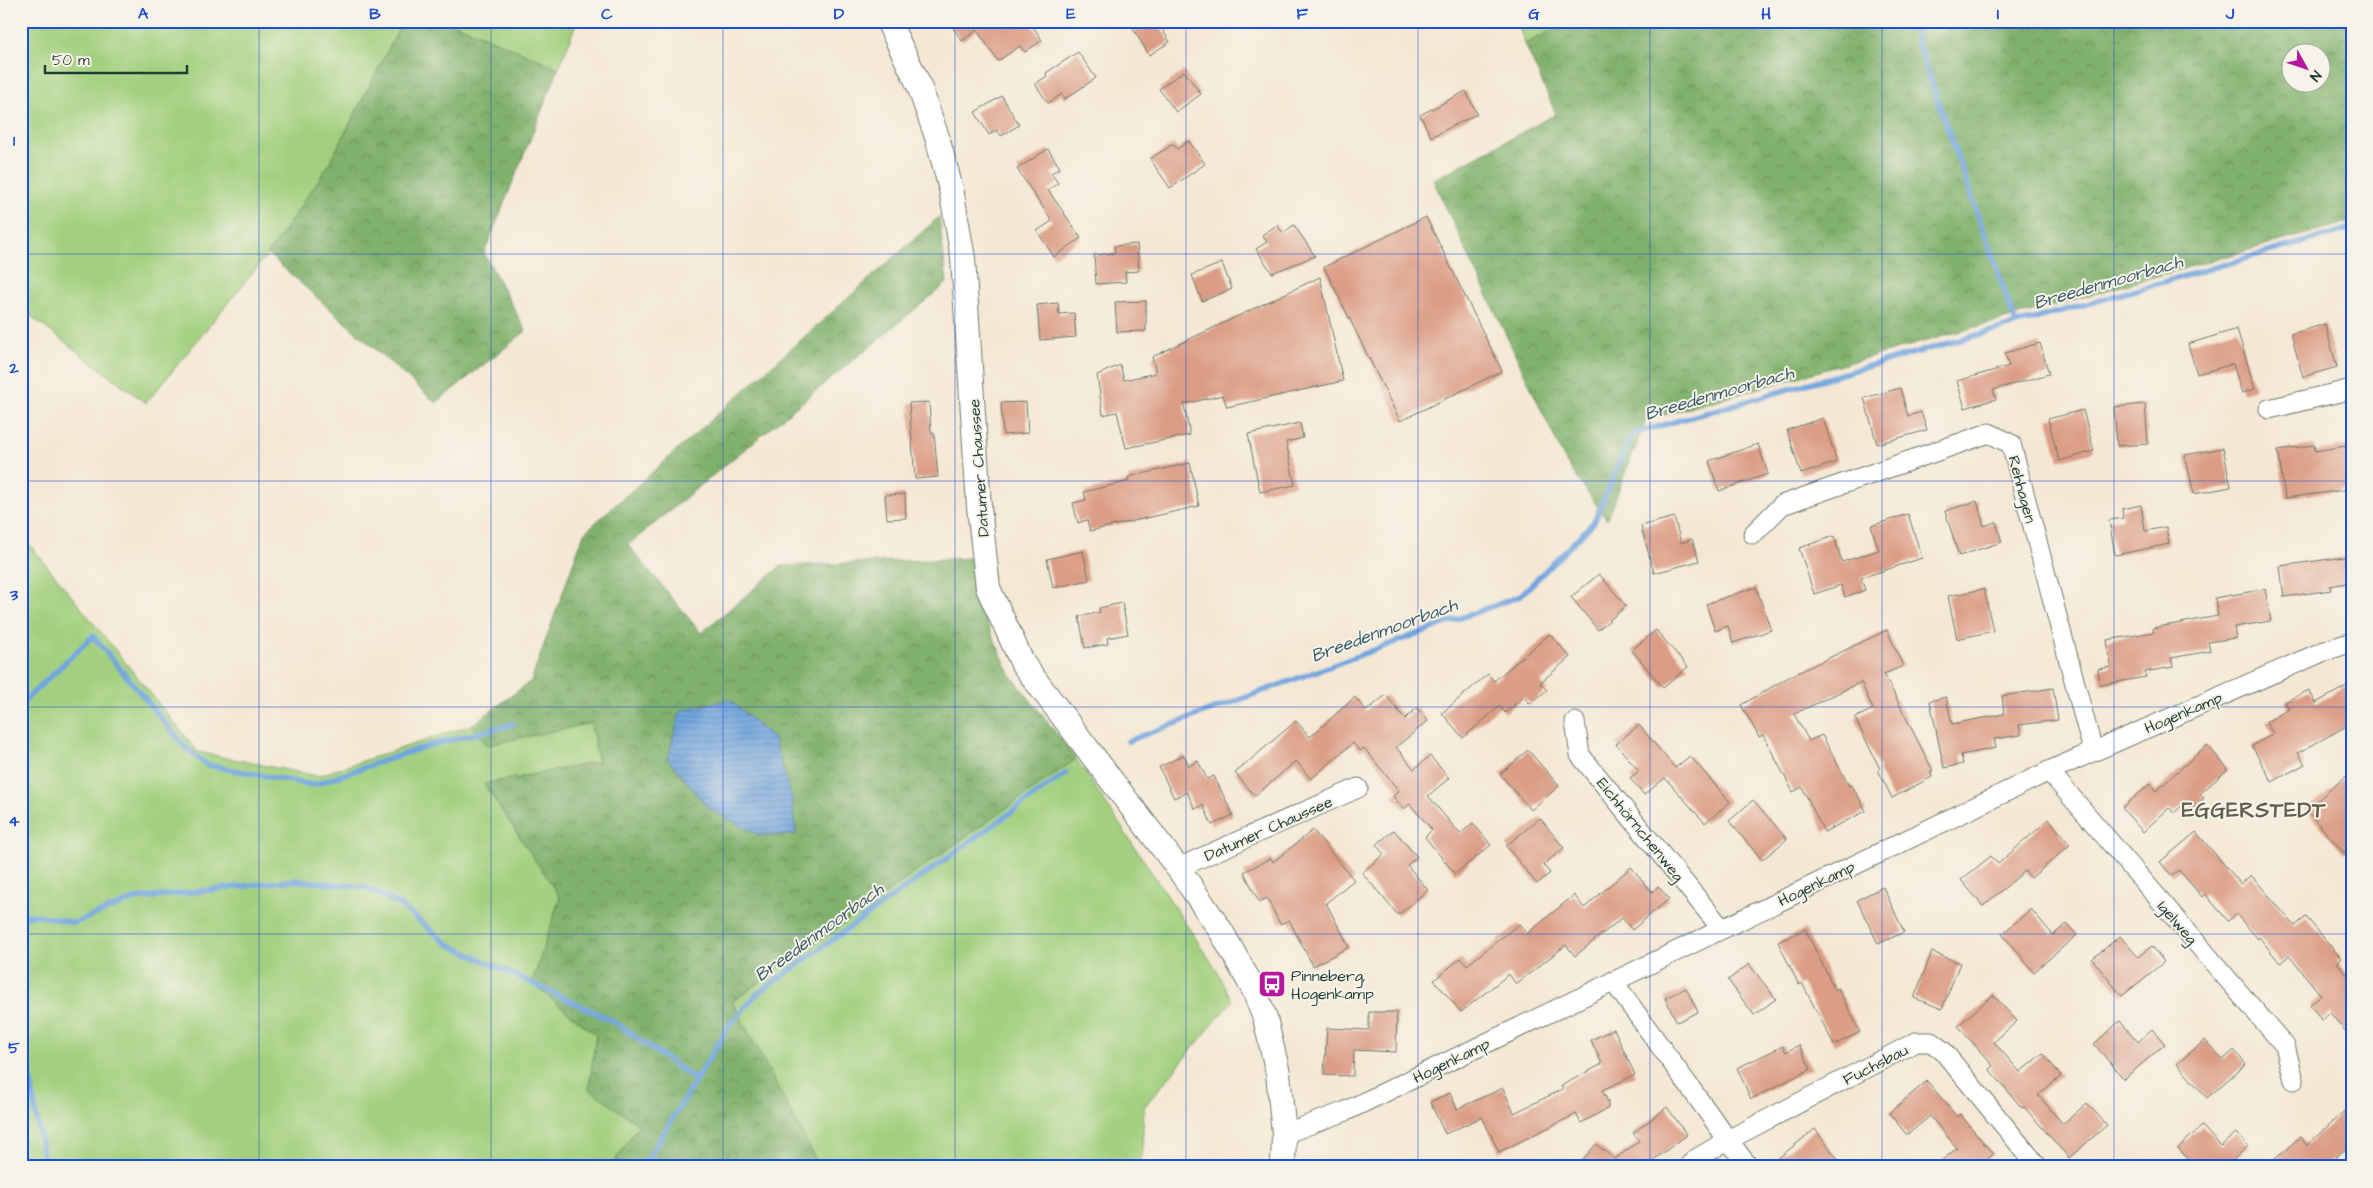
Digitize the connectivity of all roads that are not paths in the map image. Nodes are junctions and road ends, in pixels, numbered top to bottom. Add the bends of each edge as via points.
1 (888, 21) edge
2 (2352, 389) edge
3 (2269, 409) dead end
4 (1753, 534) dead end
5 (2352, 642) edge
6 (1575, 722) dead end
7 (2093, 751) junction
8 (2049, 771) junction
9 (1358, 788) dead end
10 (1178, 868) junction
11 (1722, 928) junction
12 (1613, 982) junction
13 (2294, 1080) dead end
14 (1284, 1134) junction
15 (1728, 1140) junction
16 (1283, 1167) edge
17 (1688, 1167) edge
18 (1749, 1167) edge
19 (2038, 1167) edge

1 - 10 street, Datumer Chaussee via 918,83 951,189 960,241 988,588 1023,664
2 - 3 street
4 - 7 street, Rehhagen via 1782,505 1876,472 1989,433 2011,444
5 - 7 street, Hogenkamp
6 - 11 street, Eichhörnchenweg via 1580,755
7 - 8 street, Hogenkamp
8 - 11 street, Hogenkamp
8 - 13 street, Igelweg via 2285,1046
9 - 10 street, Datumer Chaussee
10 - 14 street, Datumer Chaussee via 1221,931 1254,990 1265,1018 1278,1073
11 - 12 street, Hogenkamp
12 - 14 street, Hogenkamp via 1346,1111
12 - 15 street
14 - 16 street, Datumer Chaussee
15 - 17 street, Fuchsbau
15 - 18 street
15 - 19 street, Fuchsbau via 1916,1042 1931,1042 1943,1051

